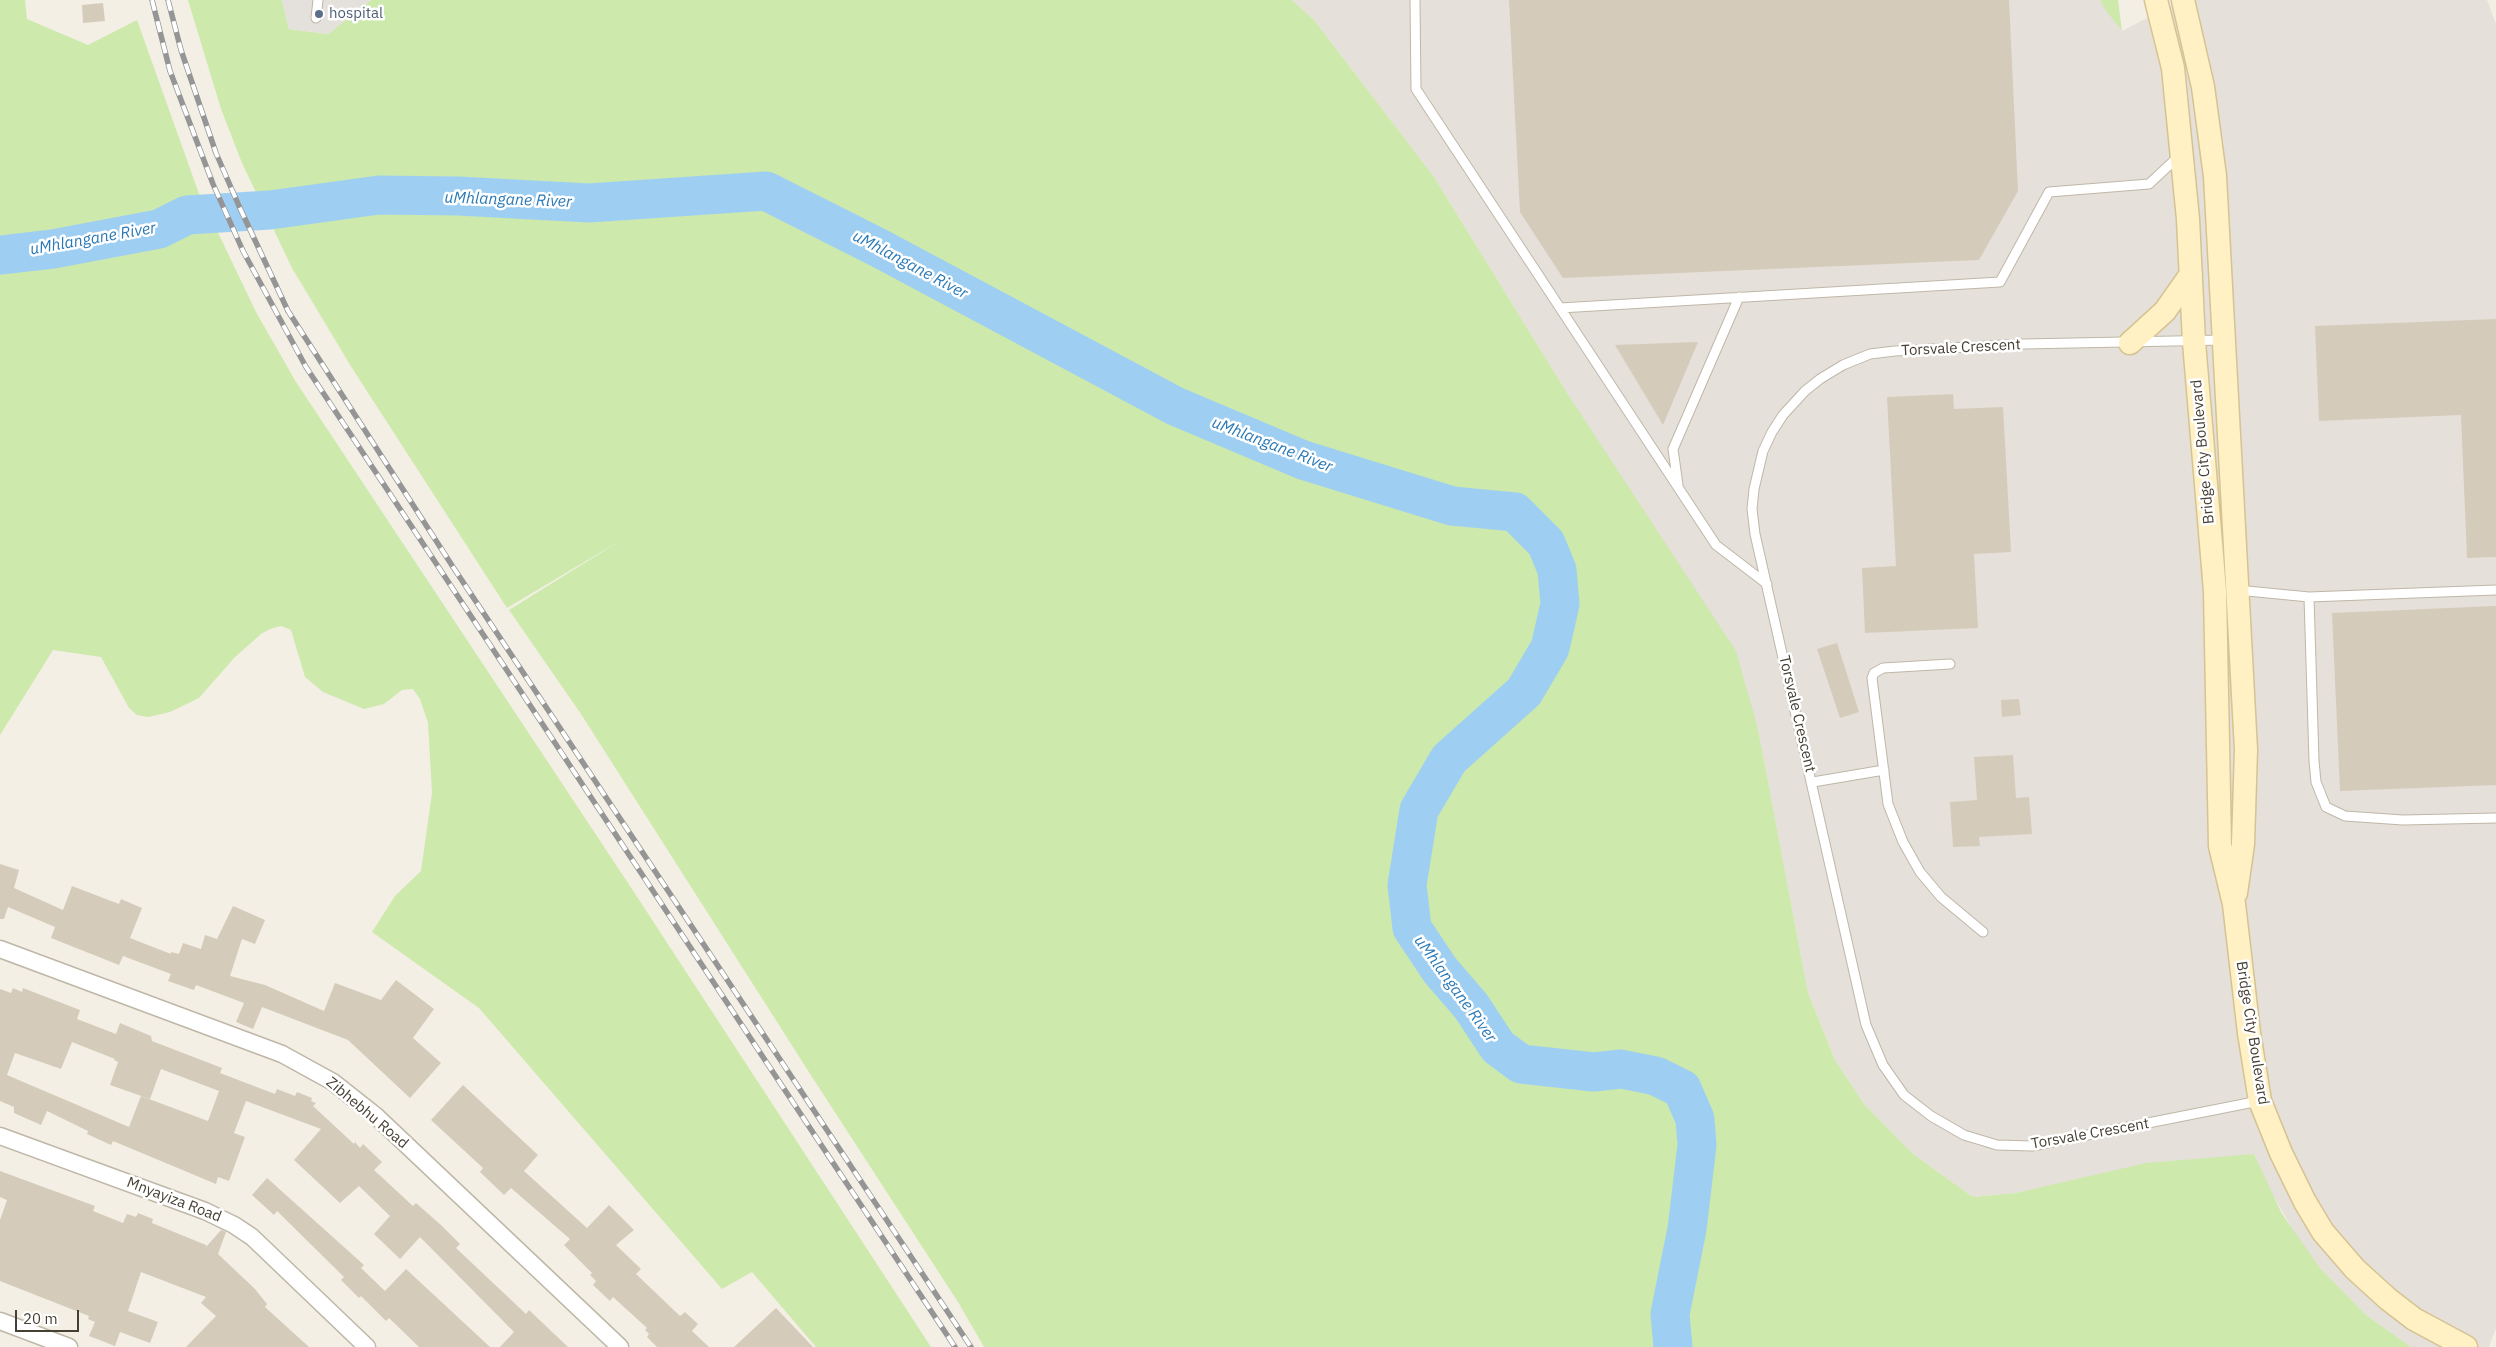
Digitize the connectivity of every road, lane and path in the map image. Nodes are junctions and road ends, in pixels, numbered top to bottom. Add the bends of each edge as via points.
1 (318, 0) edge
2 (1415, 0) edge
3 (2156, 0) edge
4 (2183, 0) edge
5 (316, 18) dead end
6 (2182, 154) junction
7 (2191, 274) junction
8 (1739, 297) junction
9 (1560, 308) junction
10 (2224, 340) junction
11 (2194, 342) junction
12 (2130, 343) junction
13 (1678, 488) junction
14 (1767, 584) junction
15 (2496, 590) edge
16 (2226, 591) junction
17 (2309, 597) junction
18 (1950, 664) dead end
19 (1884, 770) junction
20 (1813, 782) junction
21 (2496, 818) edge
22 (2243, 844) junction
23 (2220, 846) junction
24 (2234, 904) junction
25 (1983, 932) dead end
26 (0, 949) edge
27 (2260, 1101) junction
28 (0, 1136) edge
29 (0, 1321) edge
30 (69, 1347) edge
31 (367, 1347) edge
32 (620, 1347) edge
33 (2466, 1347) edge

1 - 5 lane
2 - 9 lane via 1416,89
3 - 6 street, Bridge City Boulevard via 2174,68
4 - 10 street, Bridge City Boulevard via 2203,86 2215,176
6 - 7 street, Bridge City Boulevard
6 - 8 lane via 2149,184 2049,192 2000,282
7 - 11 street, Bridge City Boulevard
7 - 12 street via 2165,311
8 - 9 lane
8 - 13 lane via 1673,449
9 - 13 lane
10 - 11 lane, Torsvale Crescent
10 - 16 street, Bridge City Boulevard
11 - 12 lane, Torsvale Crescent
11 - 16 street, Bridge City Boulevard
12 - 14 lane, Torsvale Crescent via 2023,344 1895,351 1870,354 1833,370 1793,404 1772,432 1763,451 1752,510
13 - 14 lane via 1716,545
14 - 20 lane, Torsvale Crescent
15 - 17 lane
16 - 17 lane
16 - 22 street, Bridge City Boulevard via 2246,750
16 - 23 street, Bridge City Boulevard
17 - 21 lane via 2314,761 2316,782 2326,807 2345,816 2403,820
18 - 19 lane via 1883,668 1874,673 1872,678
19 - 20 lane
19 - 25 lane via 1888,804 1920,872 1941,897
20 - 27 lane, Torsvale Crescent via 1866,1024 1883,1065 1904,1095 1931,1116 1964,1135 1997,1145 2032,1146
22 - 23 street
22 - 24 street, Bridge City Boulevard
23 - 24 street, Bridge City Boulevard
24 - 27 street, Bridge City Boulevard
26 - 32 street, Zibhebhu Road via 282,1054 333,1082 376,1116
27 - 33 street, Bridge City Boulevard via 2285,1161 2323,1232 2355,1269 2388,1299 2414,1319
28 - 31 street, Mnyayiza Road via 234,1224 252,1237
29 - 30 street

